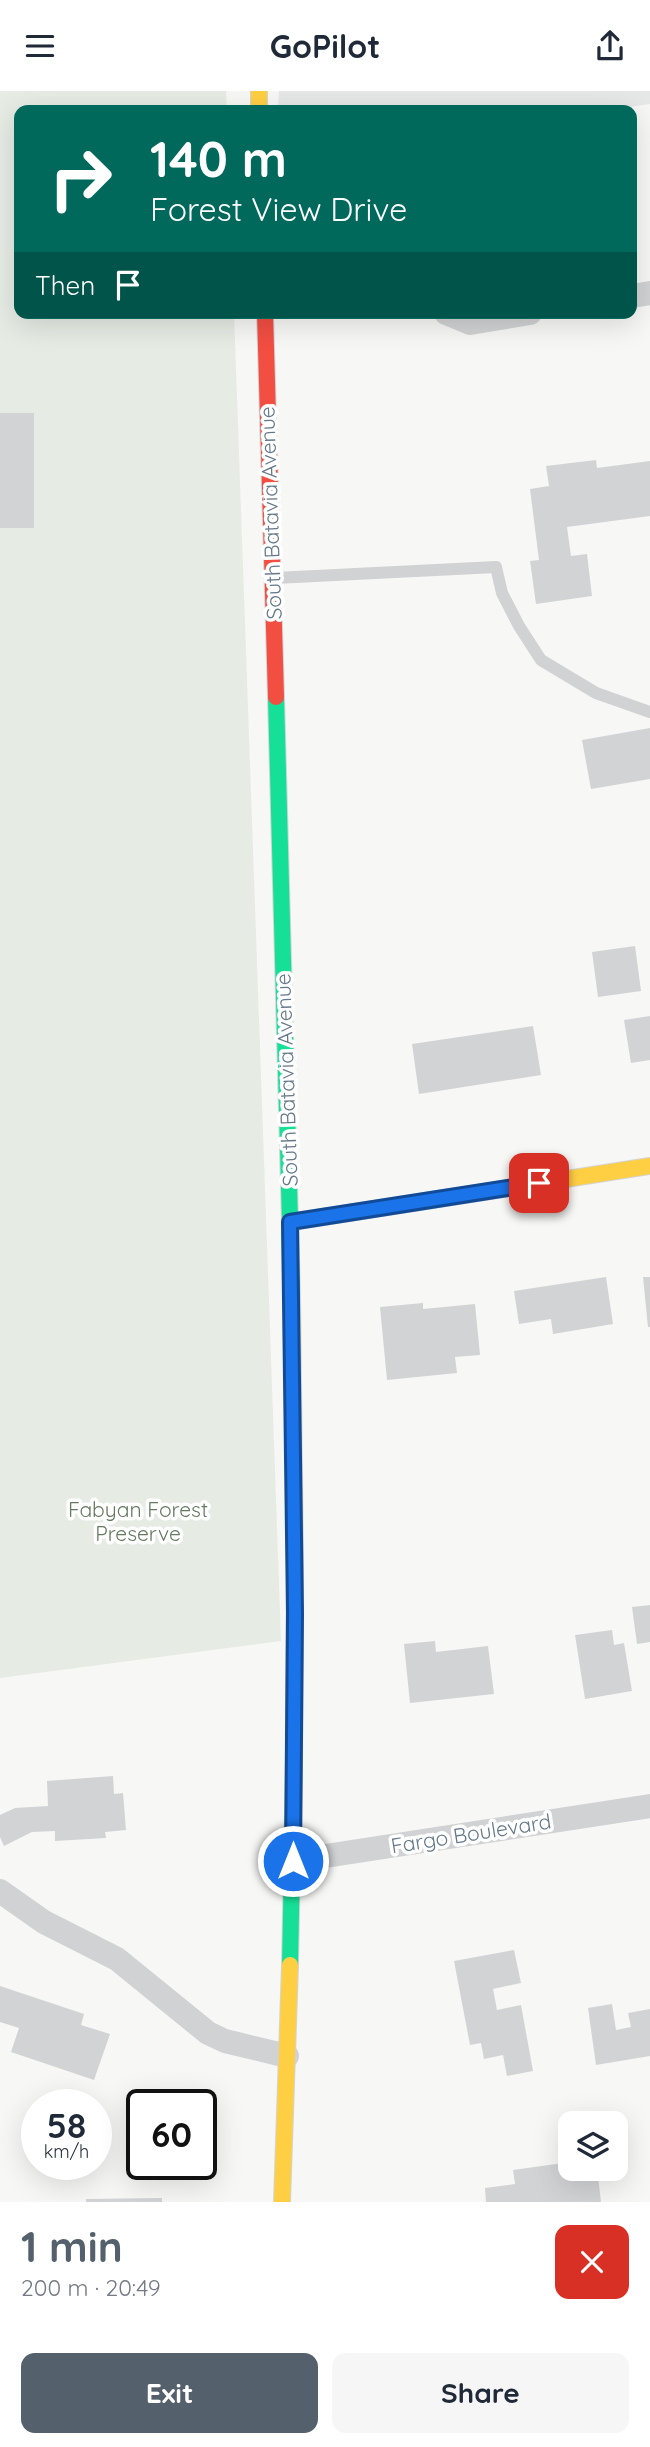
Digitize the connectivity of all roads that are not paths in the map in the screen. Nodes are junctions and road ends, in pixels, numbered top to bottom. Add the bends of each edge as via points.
1 (265, 319) edge
2 (460, 319) edge
3 (494, 319) edge
4 (271, 578) junction
5 (650, 712) edge
6 (650, 1166) edge
7 (290, 1222) junction
8 (650, 1806) edge
9 (293, 1861) junction
10 (0, 1891) edge
11 (287, 2056) junction
12 (282, 2202) edge

1 - 4 main road, South Batavia Avenue
2 - 3 street via 470,323
4 - 5 lane via 496,567 502,593 541,660 596,693
4 - 7 main road, South Batavia Avenue
6 - 7 main road
7 - 9 main road, South Batavia Avenue
8 - 9 street, Fargo Boulevard
9 - 11 main road, South Batavia Avenue
10 - 11 street via 44,1922 117,1959 208,2033
11 - 12 main road, South Batavia Avenue

